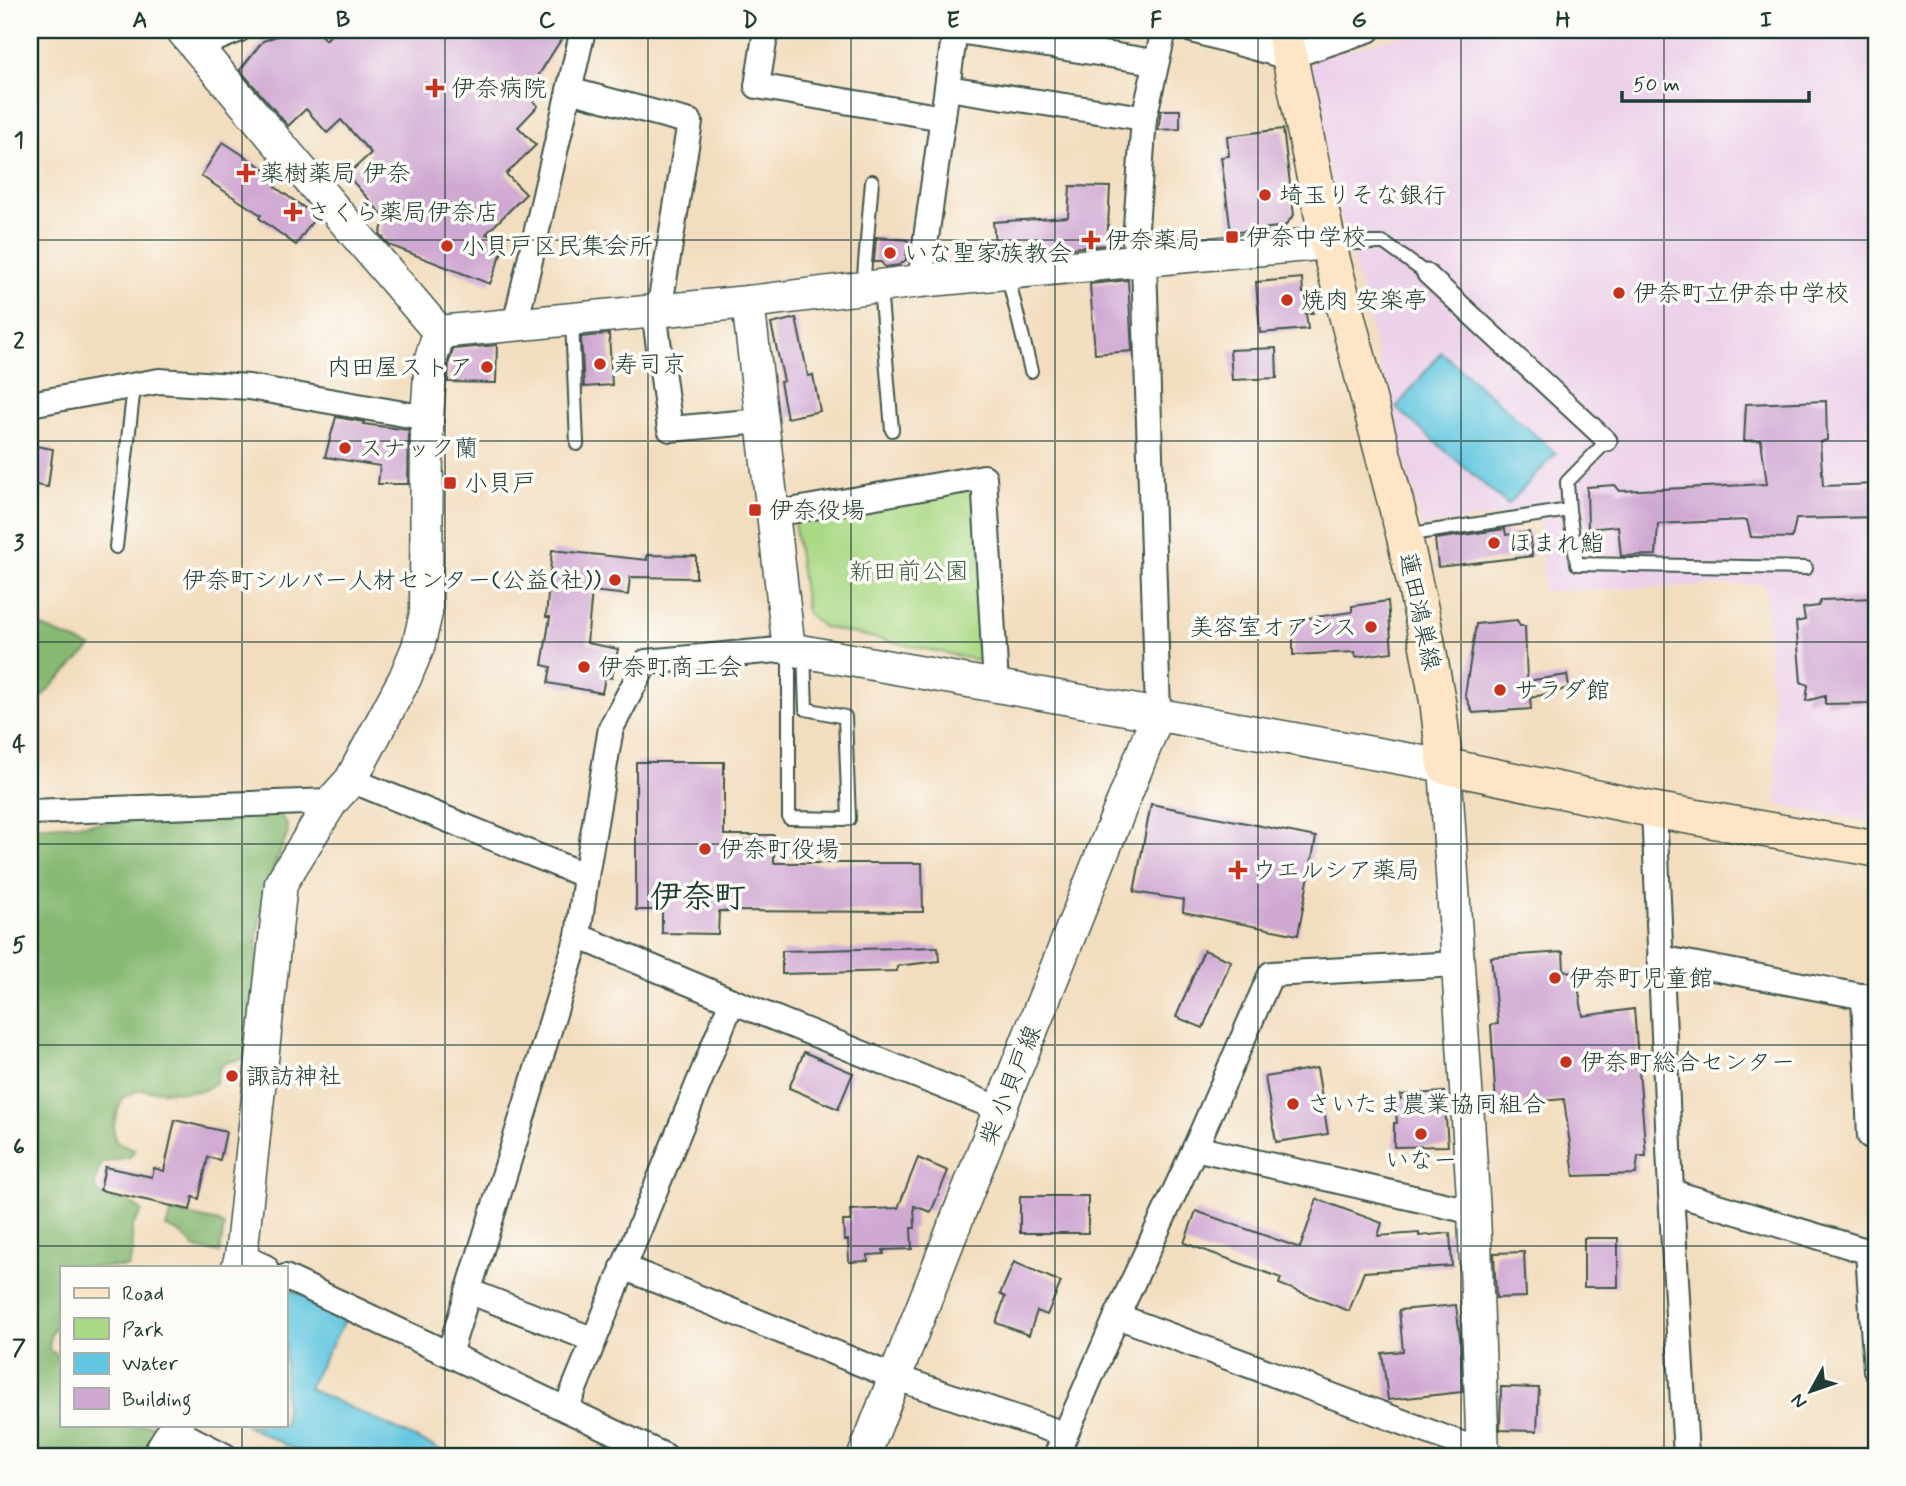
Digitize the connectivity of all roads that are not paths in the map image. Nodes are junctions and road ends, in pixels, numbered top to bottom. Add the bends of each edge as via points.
1 (238, 30) edge
2 (583, 30) edge
3 (766, 30) edge
4 (954, 30) edge
5 (1164, 30) edge
6 (1192, 30) edge
7 (1368, 30) edge
8 (189, 38) edge
9 (1286, 43) edge
10 (1155, 62) junction
11 (947, 88) junction
12 (569, 90) junction
13 (943, 118) junction
14 (1144, 118) junction
15 (872, 181) dead end
16 (1328, 243) junction
17 (1141, 261) junction
18 (1007, 273) junction
19 (1427, 274) joint
20 (920, 281) junction
21 (871, 287) junction
22 (748, 302) junction
23 (657, 311) junction
24 (572, 318) junction
25 (515, 325) junction
26 (439, 332) junction
27 (1031, 371) dead end
28 (134, 386) junction
29 (30, 404) edge
30 (427, 418) junction
31 (762, 421) junction
32 (892, 430) dead end
33 (1607, 441) joint
34 (578, 444) dead end
35 (1569, 510) junction
36 (773, 514) junction
37 (1404, 535) junction
38 (116, 547) dead end
39 (1806, 568) dead end
40 (797, 650) junction
41 (996, 685) junction
42 (1158, 714) junction
43 (1445, 766) junction
44 (341, 791) junction
45 (1654, 810) junction
46 (30, 812) edge
47 (1876, 849) edge
48 (586, 876) junction
49 (578, 936) junction
50 (1660, 958) junction
51 (1457, 964) junction
52 (1870, 998) edge
53 (732, 1001) junction
54 (1000, 1109) junction
55 (1870, 1136) dead end
56 (1195, 1148) junction
57 (1671, 1192) junction
58 (1474, 1212) junction
59 (1872, 1253) edge
60 (248, 1264) edge
61 (623, 1267) junction
62 (287, 1278) edge
63 (468, 1291) junction
64 (1117, 1316) junction
65 (594, 1340) junction
66 (449, 1354) junction
67 (1876, 1370) edge
68 (894, 1377) junction
69 (566, 1409) junction
70 (170, 1437) edge
71 (1060, 1445) edge
72 (1487, 1455) edge
73 (225, 1456) edge
74 (665, 1456) edge
75 (864, 1456) edge
76 (1686, 1456) edge

1 - 8 street
2 - 12 street
3 - 13 street via 757,86
4 - 10 street
4 - 11 street
5 - 10 street
6 - 9 street
7 - 9 street
8 - 26 street
9 - 16 main road, 蓮田鴻巣線
10 - 14 street
11 - 13 street
11 - 14 street
12 - 23 street via 690,122
12 - 25 street
13 - 20 street
14 - 17 street via 1135,240
15 - 21 lane
16 - 17 street
16 - 19 lane via 1384,243
16 - 37 main road, 蓮田鴻巣線
17 - 18 street
17 - 42 street
18 - 20 street
18 - 27 lane
19 - 33 street
20 - 21 street
21 - 22 street
21 - 32 lane
22 - 23 street
22 - 31 street
23 - 24 street
23 - 31 street via 670,429
24 - 25 street
24 - 34 lane
25 - 26 street
26 - 30 street via 431,359
28 - 29 street
28 - 30 street via 159,381 249,387
28 - 38 lane
30 - 44 street via 426,613 418,648
31 - 36 street
33 - 35 lane via 1567,482
35 - 37 lane
35 - 39 lane via 1577,564
36 - 40 street
36 - 41 street via 984,477
37 - 43 main road, 蓮田鴻巣線 via 1438,704
40 - 40 lane via 806,709 845,717 849,819 789,818
40 - 41 street
40 - 48 street via 646,662 611,728
41 - 42 street
42 - 43 street
42 - 54 street, 柴 小貝戸線
43 - 45 main road
43 - 51 street
44 - 46 street
44 - 48 street
44 - 60 street via 281,883
45 - 47 main road
45 - 50 street
48 - 49 street
49 - 53 street
49 - 63 street
50 - 52 street
50 - 57 street
51 - 56 street via 1271,974
51 - 58 street
52 - 55 street
53 - 54 street
53 - 61 street
54 - 68 street, 柴 小貝戸線
56 - 58 street
56 - 64 street
57 - 59 street
57 - 76 street
58 - 72 street
59 - 67 street
61 - 65 street
61 - 68 street
62 - 66 street
63 - 65 street
63 - 66 street
64 - 71 street
64 - 72 street
65 - 69 street
66 - 69 street
68 - 71 street
68 - 75 street, 柴 小貝戸線
69 - 74 street
70 - 73 street

